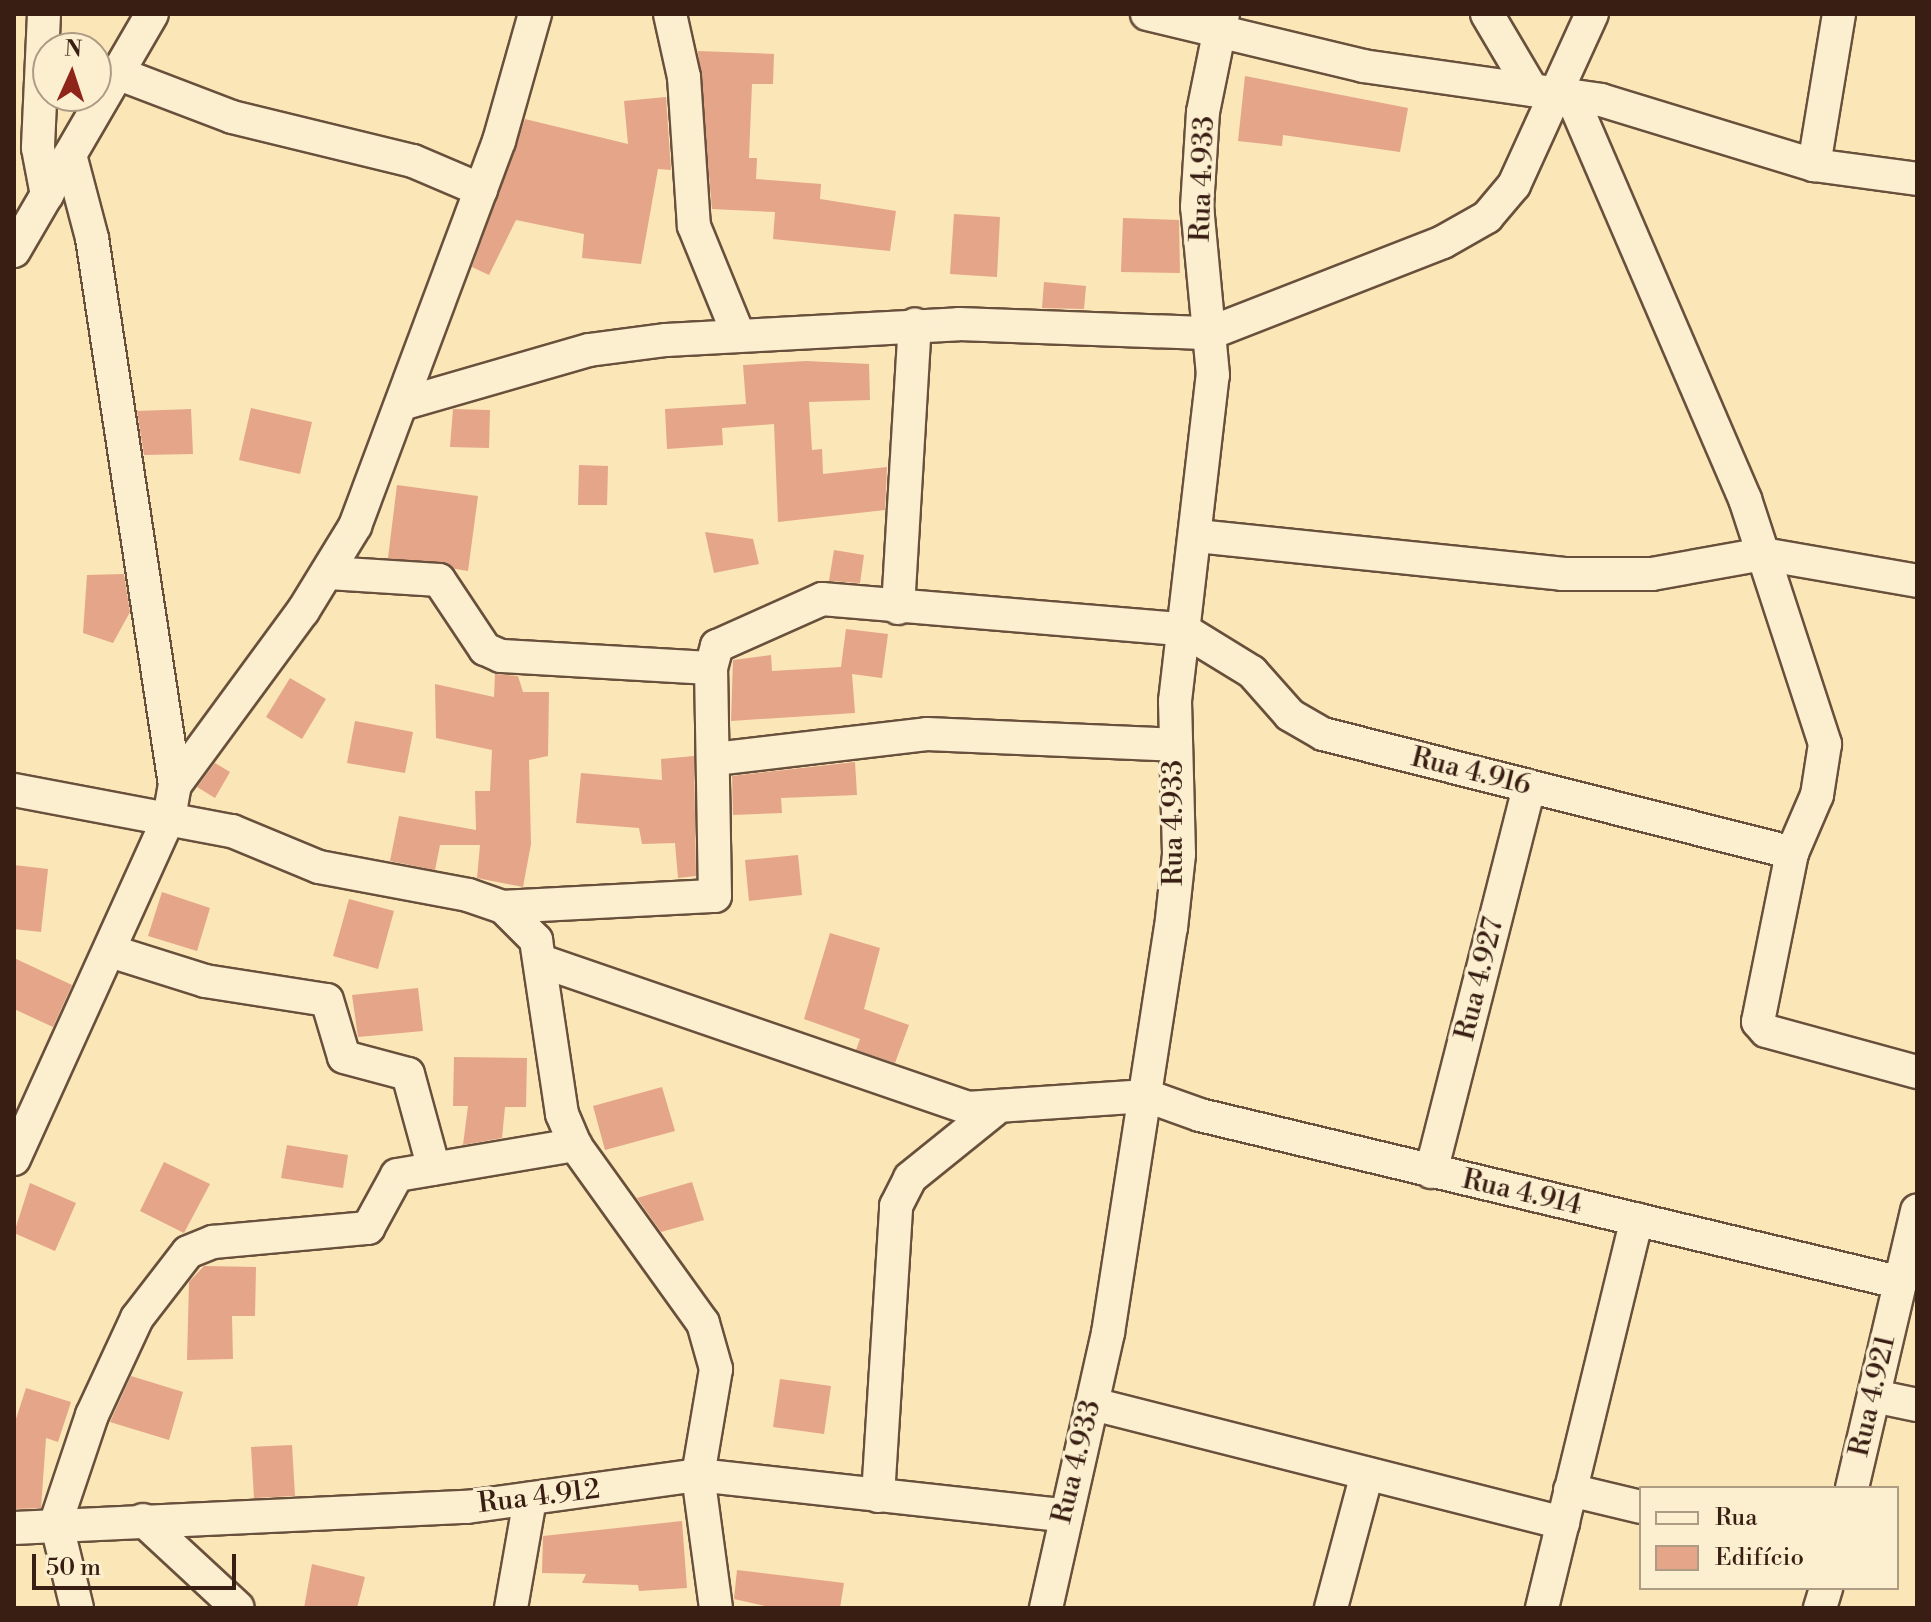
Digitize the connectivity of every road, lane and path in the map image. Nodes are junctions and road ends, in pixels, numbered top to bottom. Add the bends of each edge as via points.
1 (44, 14) edge
2 (152, 14) edge
3 (535, 14) edge
4 (670, 14) edge
5 (1147, 14) edge
6 (1487, 14) edge
7 (1592, 14) edge
8 (1839, 14) edge
9 (1221, 23) edge
10 (117, 73) junction
11 (1552, 92) junction
12 (70, 155) junction
13 (1814, 165) junction
14 (1917, 179) edge
15 (481, 190) junction
16 (47, 195) junction
17 (14, 251) edge
18 (915, 325) junction
19 (1210, 333) junction
20 (738, 334) junction
21 (402, 404) junction
22 (1197, 536) junction
23 (1763, 554) junction
24 (329, 573) junction
25 (1917, 581) edge
26 (898, 608) junction
27 (1182, 629) junction
28 (711, 668) junction
29 (1174, 745) junction
30 (715, 759) junction
31 (175, 785) junction
32 (1529, 787) junction
33 (14, 790) edge
34 (169, 818) junction
35 (1792, 853) junction
36 (503, 907) junction
37 (110, 951) junction
38 (544, 962) junction
39 (1917, 1072) edge
40 (1147, 1096) junction
41 (993, 1111) junction
42 (575, 1145) junction
43 (14, 1159) edge
44 (434, 1169) junction
45 (1431, 1172) junction
46 (1917, 1211) edge
47 (1637, 1219) junction
48 (1898, 1282) junction
49 (1874, 1396) junction
50 (1093, 1404) junction
51 (1917, 1405) edge
52 (1367, 1474) junction
53 (698, 1475) junction
54 (1852, 1486) edge
55 (1570, 1490) junction
56 (878, 1496) junction
57 (530, 1499) junction
58 (1639, 1507) edge
59 (1063, 1515) junction
60 (143, 1520) junction
61 (56, 1522) junction
62 (1563, 1523) junction
63 (14, 1528) edge
64 (77, 1608) edge
65 (238, 1608) edge
66 (511, 1608) edge
67 (716, 1608) edge
68 (1046, 1608) edge
69 (1331, 1608) edge
70 (1542, 1608) edge

1 - 16 street via 38,148
2 - 10 street
3 - 15 street
4 - 20 street via 684,77 694,226
5 - 9 street
6 - 11 street
7 - 11 street
8 - 13 street
9 - 11 street via 1363,66
9 - 19 street, Rua 4.933 via 1203,112 1197,207
10 - 12 street
10 - 15 street via 232,117 413,161
11 - 13 street
11 - 19 street via 1514,185 1487,217 1443,242
11 - 23 street
12 - 16 street
12 - 31 street via 92,238
13 - 14 street
15 - 21 street
16 - 17 street
18 - 19 street
18 - 20 street
18 - 26 street
19 - 22 street, Rua 4.933
20 - 21 street via 589,350
21 - 24 street
22 - 23 street via 1562,574 1652,574
22 - 27 street, Rua 4.933
23 - 25 street
23 - 35 street via 1825,744 1817,795
24 - 28 street via 439,580 485,649 501,656
24 - 31 street
26 - 27 street via 1034,612
26 - 28 street via 806,602 775,622 732,633 717,646
27 - 29 street, Rua 4.933
27 - 32 street, Rua 4.916 via 1252,672 1290,715 1323,734
28 - 30 street
29 - 30 street via 927,734
29 - 40 street, Rua 4.933 via 1179,854
30 - 36 street via 720,876 708,901
31 - 34 street
32 - 35 street, Rua 4.916
32 - 45 street, Rua 4.927
33 - 34 street
34 - 36 street via 232,831 319,867
34 - 37 street
35 - 39 street via 1758,1022 1766,1031
36 - 38 street via 536,940
37 - 43 street
37 - 44 street via 205,981 327,1000 344,1057 408,1074
38 - 41 street via 885,1082
38 - 42 street via 551,1057
40 - 41 street
40 - 45 street, Rua 4.914
40 - 50 street, Rua 4.933
41 - 56 street via 910,1178 898,1197
42 - 44 street
42 - 53 street via 703,1323 716,1369
44 - 61 street via 397,1175 368,1228 213,1242 188,1252 137,1318 92,1415
45 - 47 street, Rua 4.914
46 - 48 street, Rua 4.921
47 - 48 street, Rua 4.914
47 - 55 street
48 - 49 street, Rua 4.921
49 - 51 street
49 - 54 street, Rua 4.921
50 - 52 street
50 - 59 street, Rua 4.933
52 - 62 street
52 - 69 street
53 - 56 street, Rua 4.912
53 - 57 street, Rua 4.912
53 - 67 street
55 - 58 street
55 - 62 street
56 - 59 street, Rua 4.912
57 - 60 street, Rua 4.912
57 - 66 street
59 - 68 street, Rua 4.933
60 - 61 street, Rua 4.912
60 - 65 street
61 - 63 street, Rua 4.912
61 - 64 street
62 - 70 street

